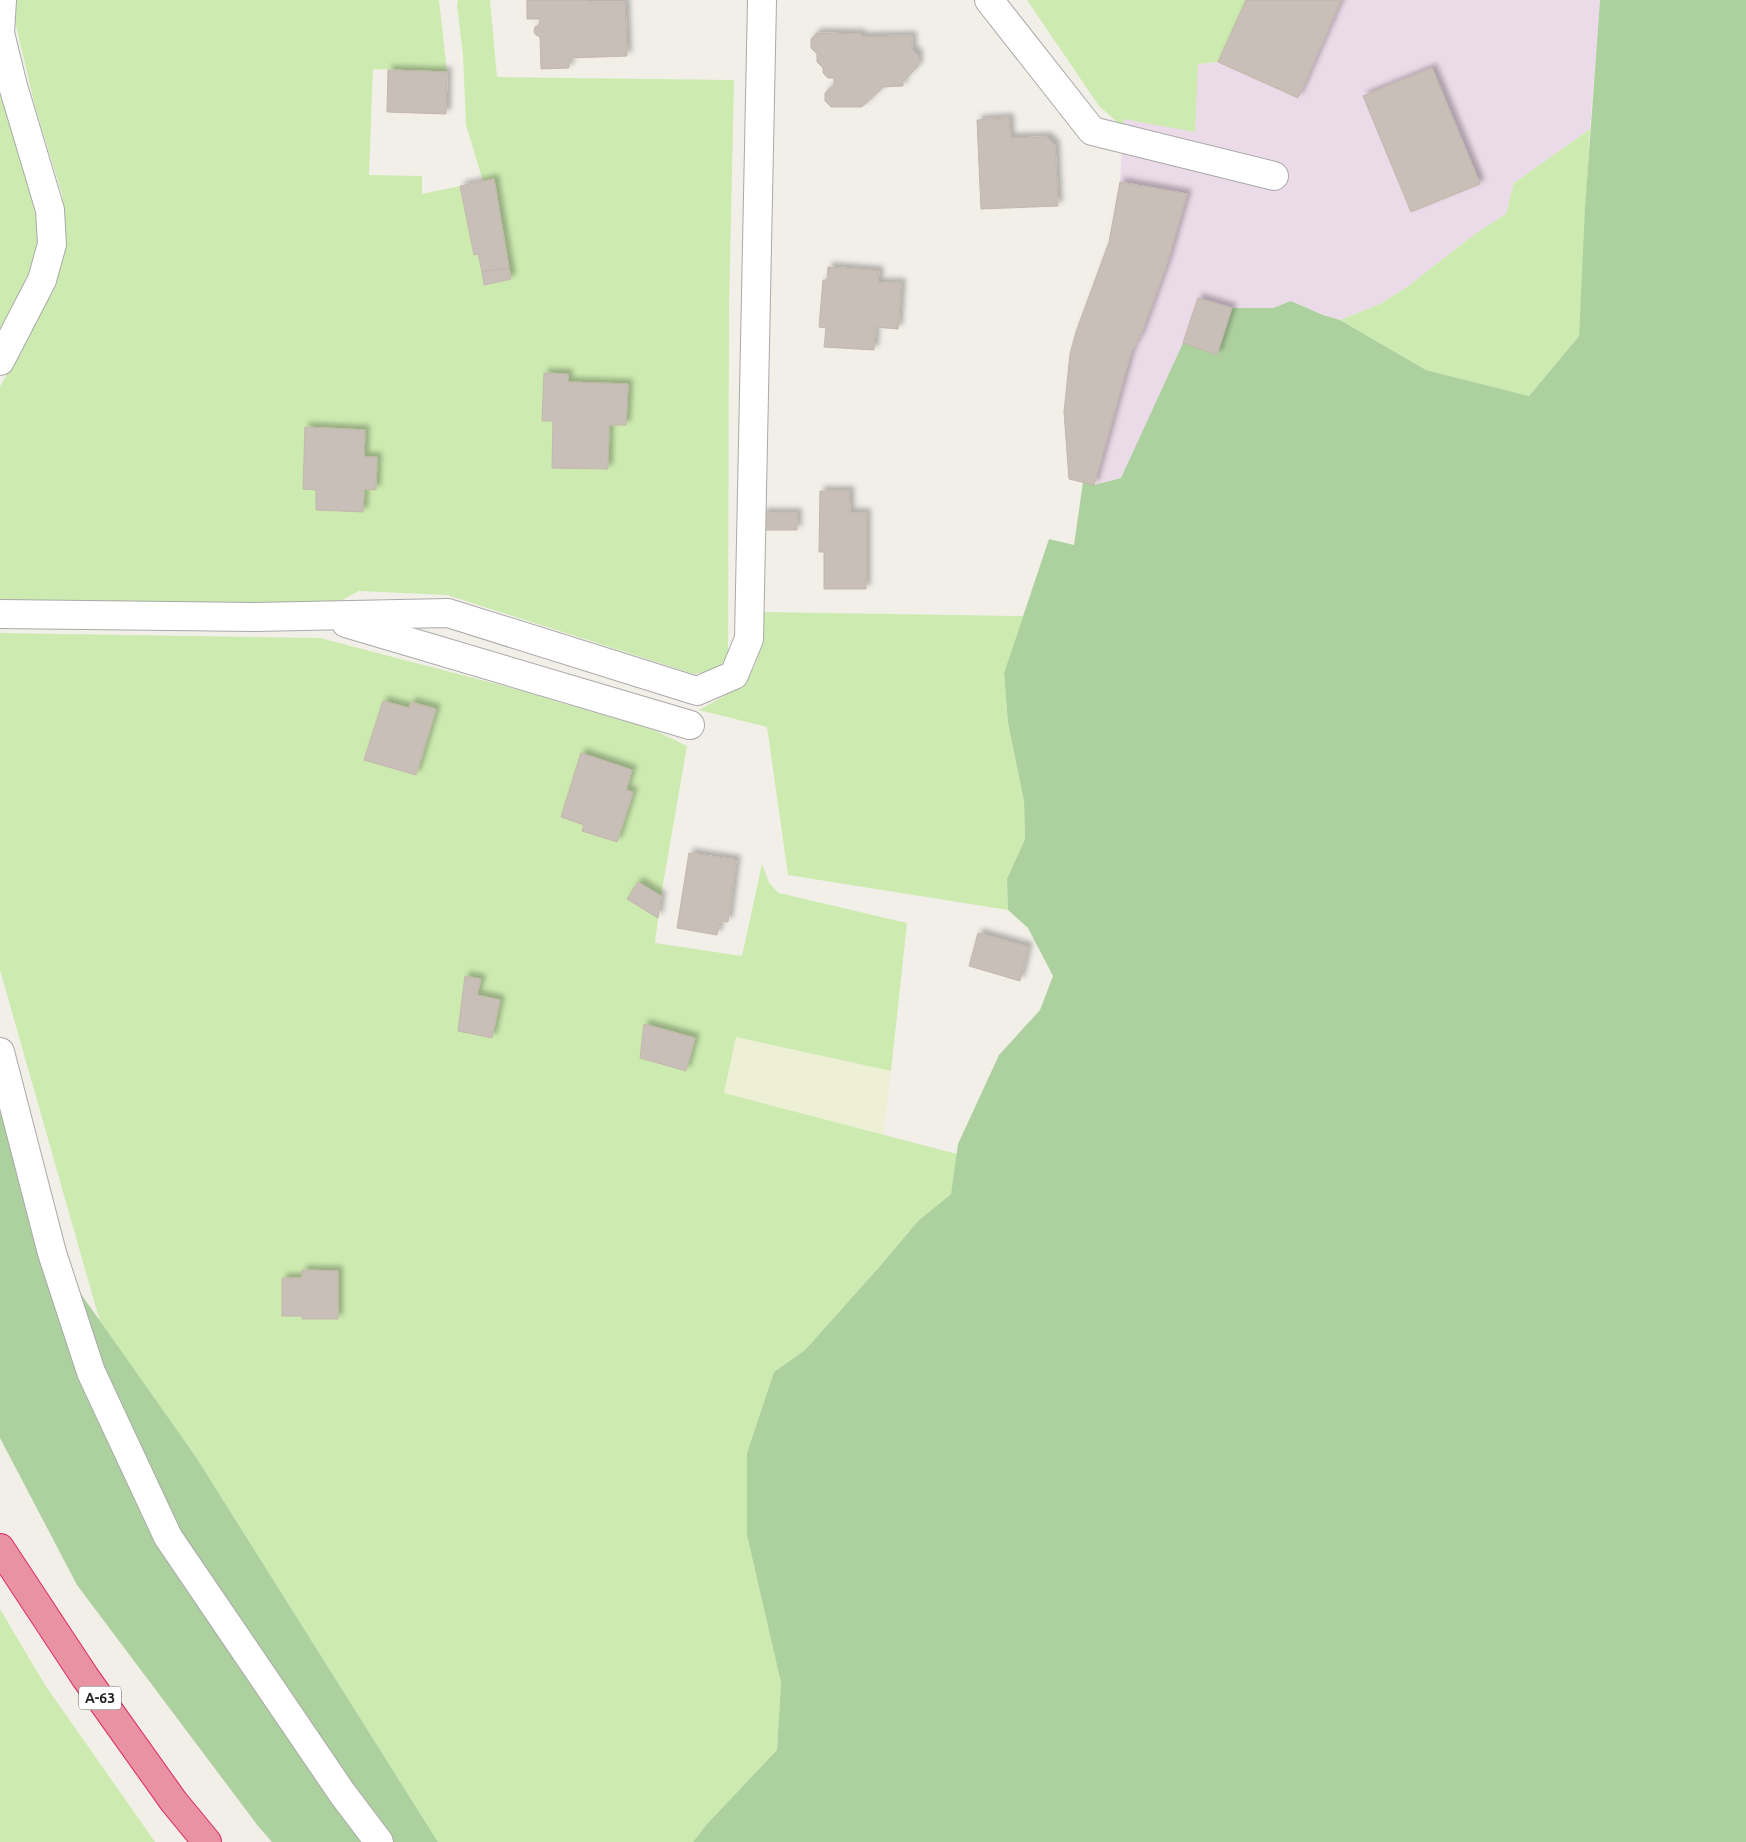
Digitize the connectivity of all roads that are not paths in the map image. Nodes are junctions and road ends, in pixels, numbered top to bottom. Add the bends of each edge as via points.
1 (2, 0) edge
2 (762, 0) edge
3 (989, 0) edge
4 (1274, 176) dead end
5 (0, 361) edge
6 (0, 614) edge
7 (321, 615) junction
8 (690, 725) dead end
9 (0, 1052) edge
10 (0, 1548) edge
11 (207, 1842) edge
12 (379, 1842) edge

1 - 5 street via 0,33 50,210 52,244 42,280
2 - 7 street via 749,639 734,675 697,691 448,613
3 - 4 street via 1092,131
6 - 7 street
7 - 8 street
9 - 12 street via 52,1253 91,1372 168,1537 342,1793
10 - 11 highway, A-63 via 90,1685 174,1802

